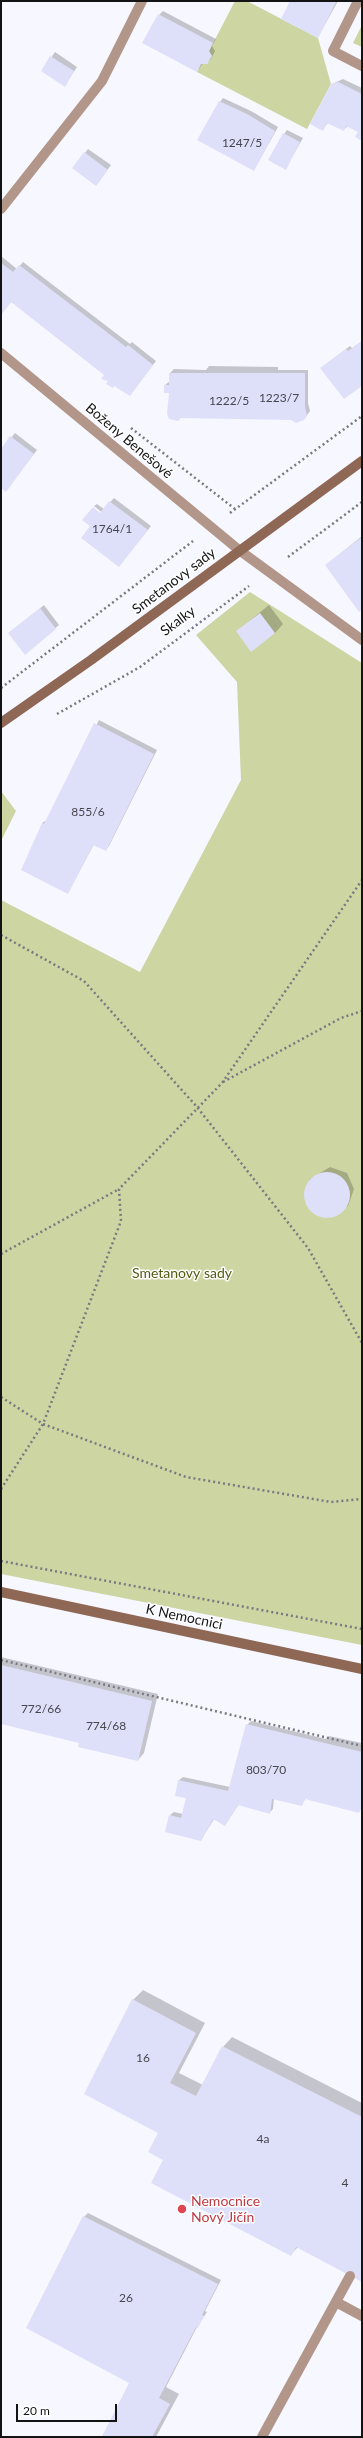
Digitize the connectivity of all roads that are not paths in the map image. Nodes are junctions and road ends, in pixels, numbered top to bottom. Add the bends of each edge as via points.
1 (142, 1) edge
2 (358, 1) edge
3 (362, 66) edge
4 (1, 209) edge
5 (1, 353) edge
6 (362, 461) edge
7 (239, 550) junction
8 (362, 640) edge
9 (1, 723) edge
10 (1, 1592) edge
11 (362, 1669) edge
12 (350, 2276) dead end
13 (336, 2302) junction
14 (362, 2316) edge
15 (262, 2437) edge

1 - 4 street via 102,81
2 - 3 street via 333,51
5 - 7 street, Boženy Benešové
6 - 7 street
7 - 8 street
7 - 9 street, Smetanovy sady
10 - 11 street, K Nemocnici
12 - 13 street
13 - 14 street
13 - 15 street

